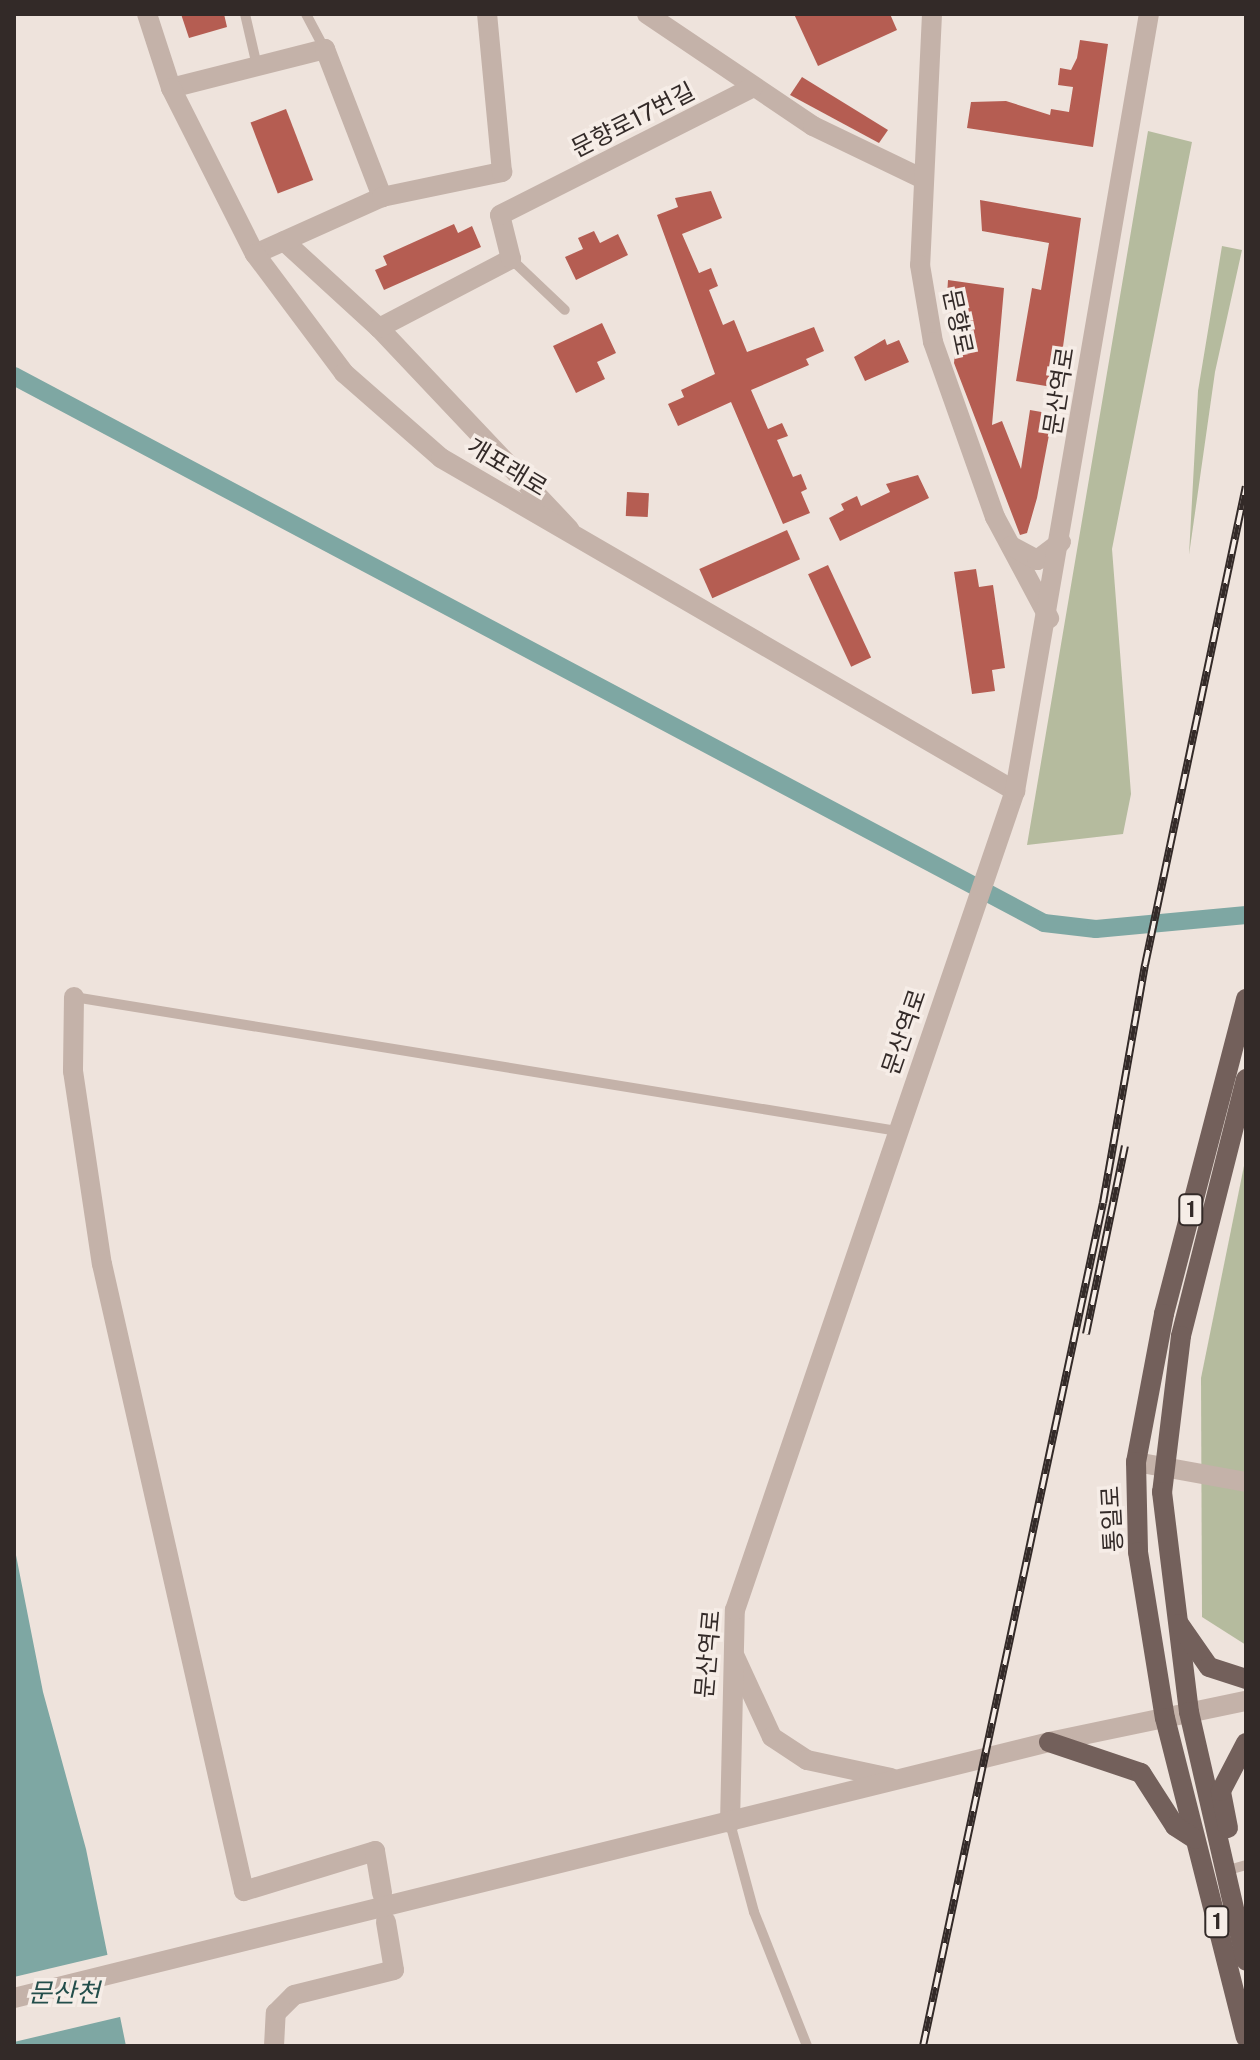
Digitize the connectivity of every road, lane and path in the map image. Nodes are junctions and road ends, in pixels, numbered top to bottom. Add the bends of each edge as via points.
1 (147, 14) edge
2 (245, 14) edge
3 (306, 14) edge
4 (487, 14) edge
5 (647, 14) edge
6 (932, 14) edge
7 (1149, 14) edge
8 (325, 49) junction
9 (257, 66) junction
10 (753, 87) junction
11 (171, 88) junction
12 (921, 178) junction
13 (382, 197) junction
14 (284, 241) junction
15 (255, 254) junction
16 (511, 259) junction
17 (565, 310) dead end
18 (379, 328) junction
19 (1061, 542) junction
20 (1010, 545) junction
21 (586, 546) junction
22 (1049, 618) junction
23 (1015, 791) junction
24 (74, 997) joint
25 (1246, 999) edge
26 (1246, 1079) edge
27 (898, 1131) junction
28 (1136, 1462) junction
29 (1163, 1463) junction
30 (1246, 1482) edge
31 (1174, 1615) junction
32 (733, 1651) junction
33 (1246, 1679) edge
34 (1246, 1701) edge
35 (1189, 1712) junction
36 (1165, 1718) junction
37 (1049, 1742) junction
38 (1246, 1743) edge
39 (899, 1780) junction
40 (730, 1823) junction
41 (1195, 1839) junction
42 (1246, 1865) edge
43 (1224, 1866) junction
44 (382, 1893) dead end
45 (386, 1922) dead end
46 (1246, 1961) edge
47 (14, 1998) edge
48 (1246, 2037) edge
49 (274, 2046) edge
50 (807, 2046) edge

1 - 11 street, 개포래로
2 - 9 lane
3 - 8 lane
4 - 13 street via 502,172
5 - 10 street, 문향로17번길
6 - 12 street, 문향로
7 - 19 street, 문산역로
8 - 9 street
8 - 13 street
9 - 11 street
10 - 12 street, 문향로17번길 via 813,126
10 - 16 street, 문향로17번길 via 500,215
11 - 15 street, 개포래로
12 - 20 street, 문향로 via 920,265 933,342
13 - 14 street
14 - 15 street
14 - 18 street
15 - 21 street, 개포래로 via 344,373 441,458
16 - 17 lane
16 - 18 street
18 - 21 street
19 - 20 street via 1037,560
19 - 22 street, 문산역로
20 - 22 street, 문향로
21 - 23 street, 개포래로
22 - 23 street, 문산역로
23 - 27 street, 문산역로
24 - 27 lane
24 - 44 street via 73,1071 102,1264 244,1891 375,1851
25 - 28 main road, 통일로 / 1 via 1164,1314
26 - 29 main road, 1 via 1181,1336
27 - 32 street, 문산역로 via 735,1610
28 - 29 street
28 - 36 main road, 통일로 / 1 via 1138,1552
29 - 30 street
29 - 31 main road, 1
31 - 33 main road via 1209,1667
31 - 35 main road, 1
32 - 39 street via 772,1737 807,1760
32 - 40 street, 문산역로
34 - 35 street
35 - 36 street
35 - 43 main road, 1
36 - 37 street
36 - 41 main road, 통일로 / 1
37 - 39 street
37 - 41 main road via 1141,1773 1175,1826
38 - 43 main road via 1221,1791 1230,1839
39 - 40 street
40 - 47 street
40 - 50 lane via 754,1912
41 - 48 main road, 통일로 / 1
42 - 43 lane
43 - 46 main road, 1
45 - 49 street via 394,1970 294,1995 276,2013

